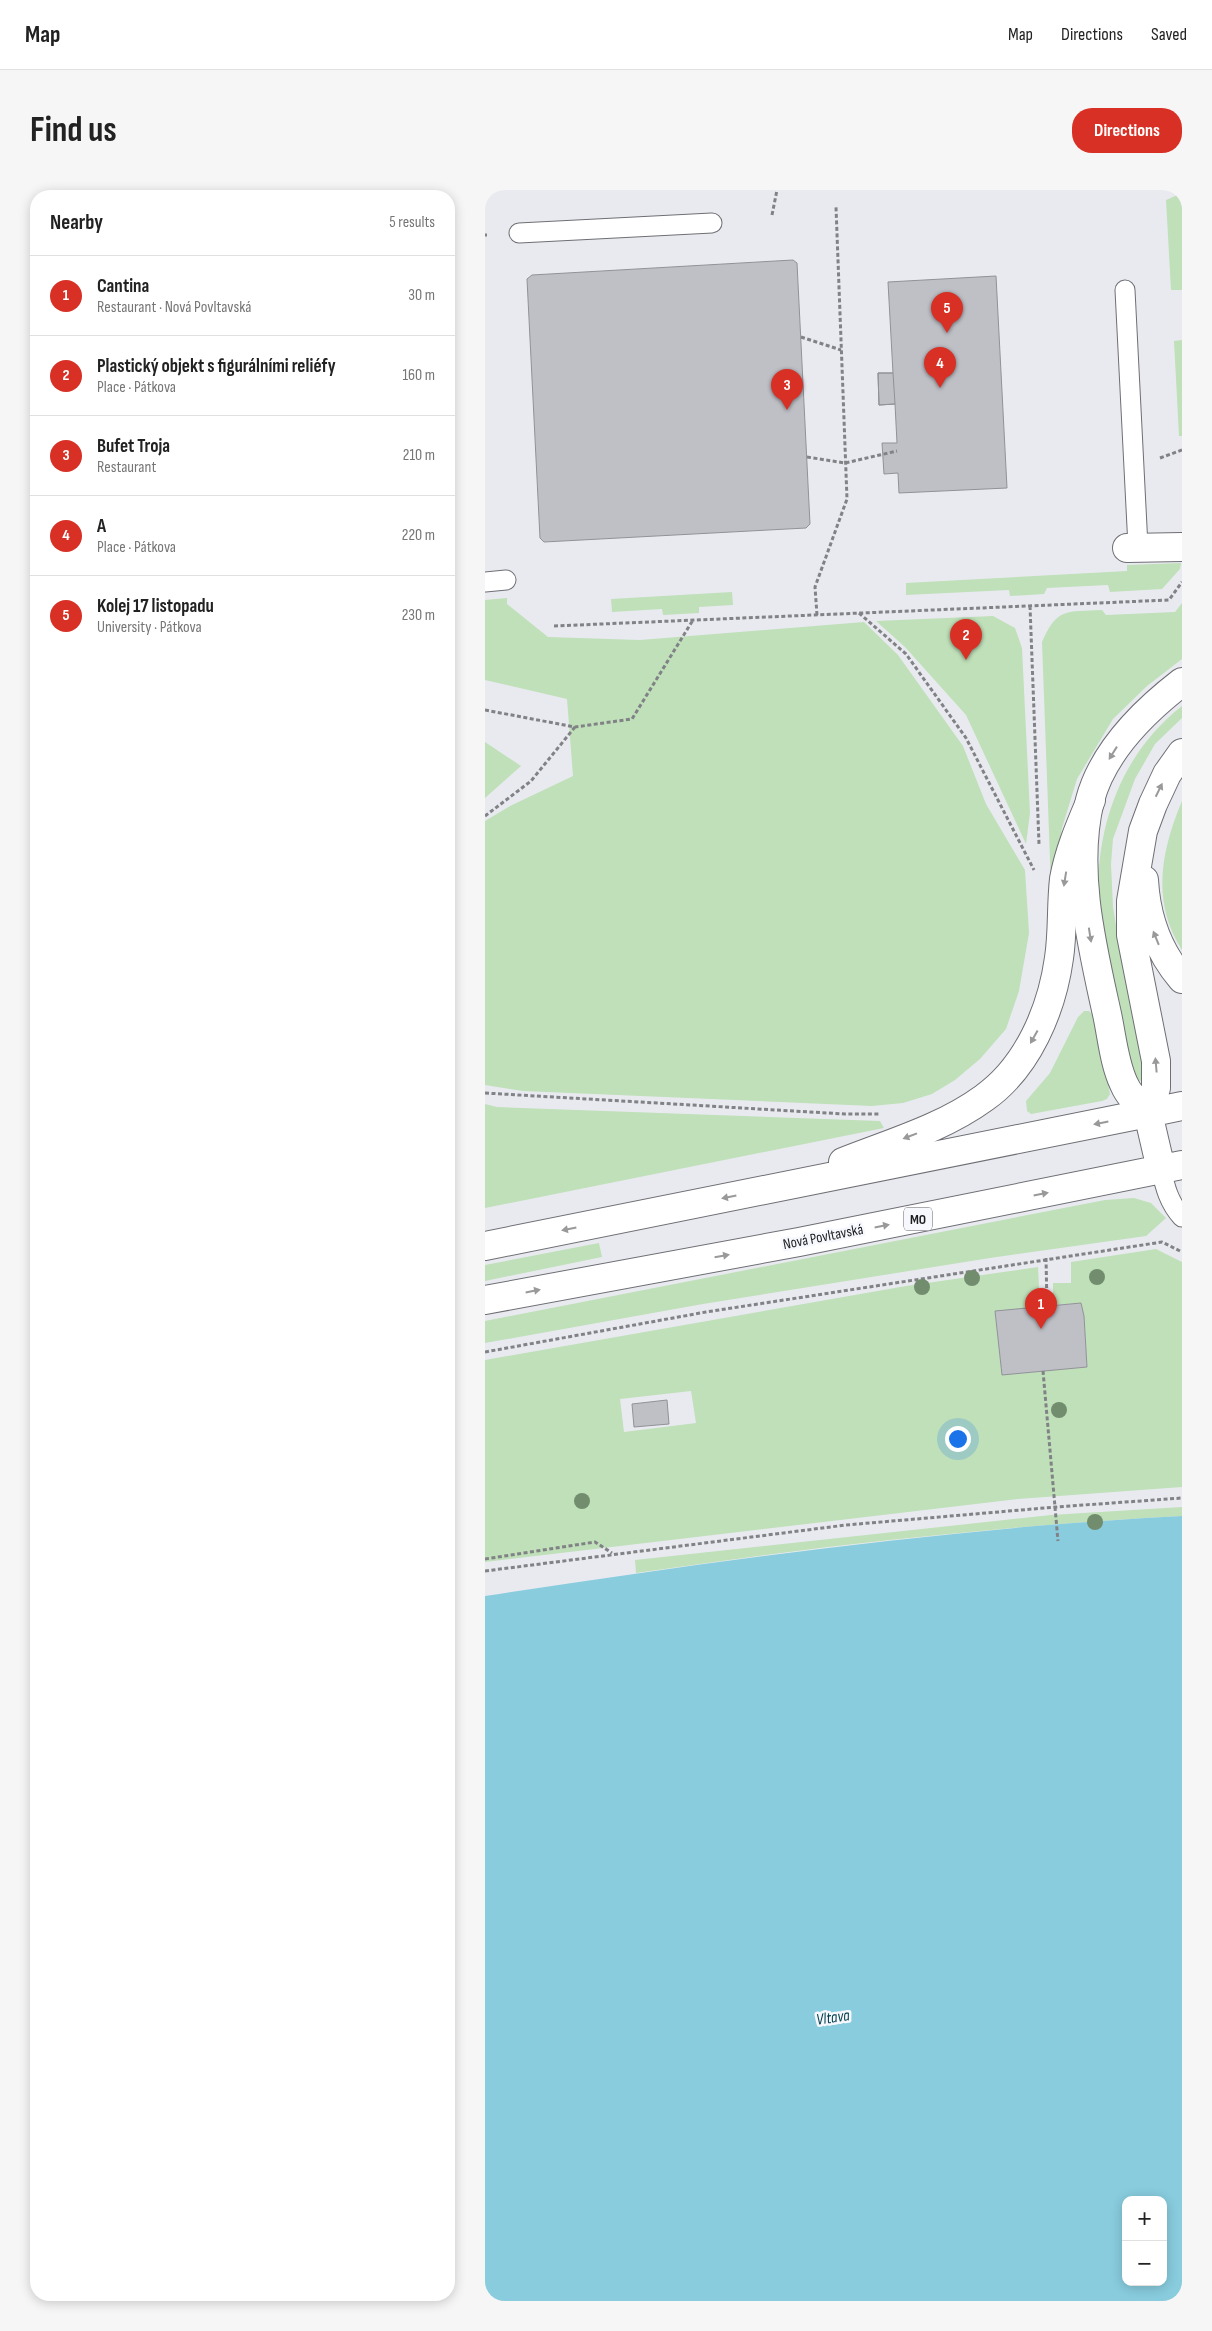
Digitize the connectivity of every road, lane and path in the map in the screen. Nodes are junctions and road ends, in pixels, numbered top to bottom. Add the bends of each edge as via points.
1 (777, 190) edge
2 (1179, 190) edge
3 (1182, 196) edge
4 (836, 207) dead end
5 (772, 215) dead end
6 (713, 223) dead end
7 (519, 233) dead end
8 (1125, 290) dead end
9 (801, 337) dead end
10 (841, 350) junction
11 (1182, 450) edge
12 (897, 451) dead end
13 (807, 457) dead end
14 (1159, 458) dead end
15 (845, 463) junction
16 (1133, 547) joint
17 (1182, 547) edge
18 (506, 580) dead end
19 (485, 582) edge
20 (1182, 582) edge
21 (1030, 606) junction
22 (859, 613) junction
23 (817, 615) junction
24 (693, 620) junction
25 (554, 626) dead end
26 (1182, 682) edge
27 (485, 710) edge
28 (575, 727) junction
29 (1182, 753) edge
30 (1091, 800) junction
31 (485, 816) edge
32 (1143, 831) junction
33 (1039, 854) dead end
34 (1035, 871) dead end
35 (1182, 979) edge
36 (485, 1093) edge
37 (1182, 1106) edge
38 (1149, 1113) junction
39 (881, 1114) dead end
40 (1171, 1167) edge
41 (777, 1188) junction
42 (1182, 1217) edge
43 (485, 1246) edge
44 (1182, 1252) edge
45 (1046, 1258) junction
46 (485, 1300) edge
47 (1047, 1306) dead end
48 (485, 1352) edge
49 (1043, 1371) dead end
50 (1182, 1498) edge
51 (1055, 1507) junction
52 (1058, 1541) dead end
53 (613, 1554) junction
54 (485, 1559) edge
55 (485, 1571) edge

1 - 5 path
2 - 3 path
4 - 10 path
6 - 7 lane
8 - 16 lane
9 - 10 path
10 - 15 path
11 - 14 path
12 - 15 path
13 - 15 path
15 - 23 path via 847,499 815,588
16 - 17 main road
18 - 19 lane
20 - 21 path via 1169,600
21 - 22 path
21 - 33 path
22 - 23 path
22 - 34 path via 906,654 966,738
23 - 24 path
24 - 25 path
24 - 28 path via 632,718
26 -> 30 main road via 1143,714 1127,732 1112,754
27 - 28 path
28 - 31 path via 531,780
32 -> 29 main road via 1167,774
30 -> 38 main road via 1084,866 1085,904 1091,940 1119,1072 1133,1098
30 -> 41 main road via 1073,842 1065,878 1059,958 1053,990 1037,1031 1013,1070 986,1097 949,1119
35 -> 32 main road via 1164,956 1154,935 1144,882
38 -> 32 main road via 1156,1088 1156,1060 1130,918
36 - 39 path
37 - 38 main road
38 - 40 main road
38 -> 41 main road
40 - 42 lane via 1165,1188 1173,1208
46 -> 40 main road, Nová Povltavská / MO via 903,1222
41 -> 43 main road
44 - 45 path via 1162,1242
45 - 47 path
45 - 48 path via 706,1312
49 - 51 path
50 - 51 path
51 - 52 path
51 - 53 path via 846,1526
53 - 54 path via 595,1542
53 - 55 path

